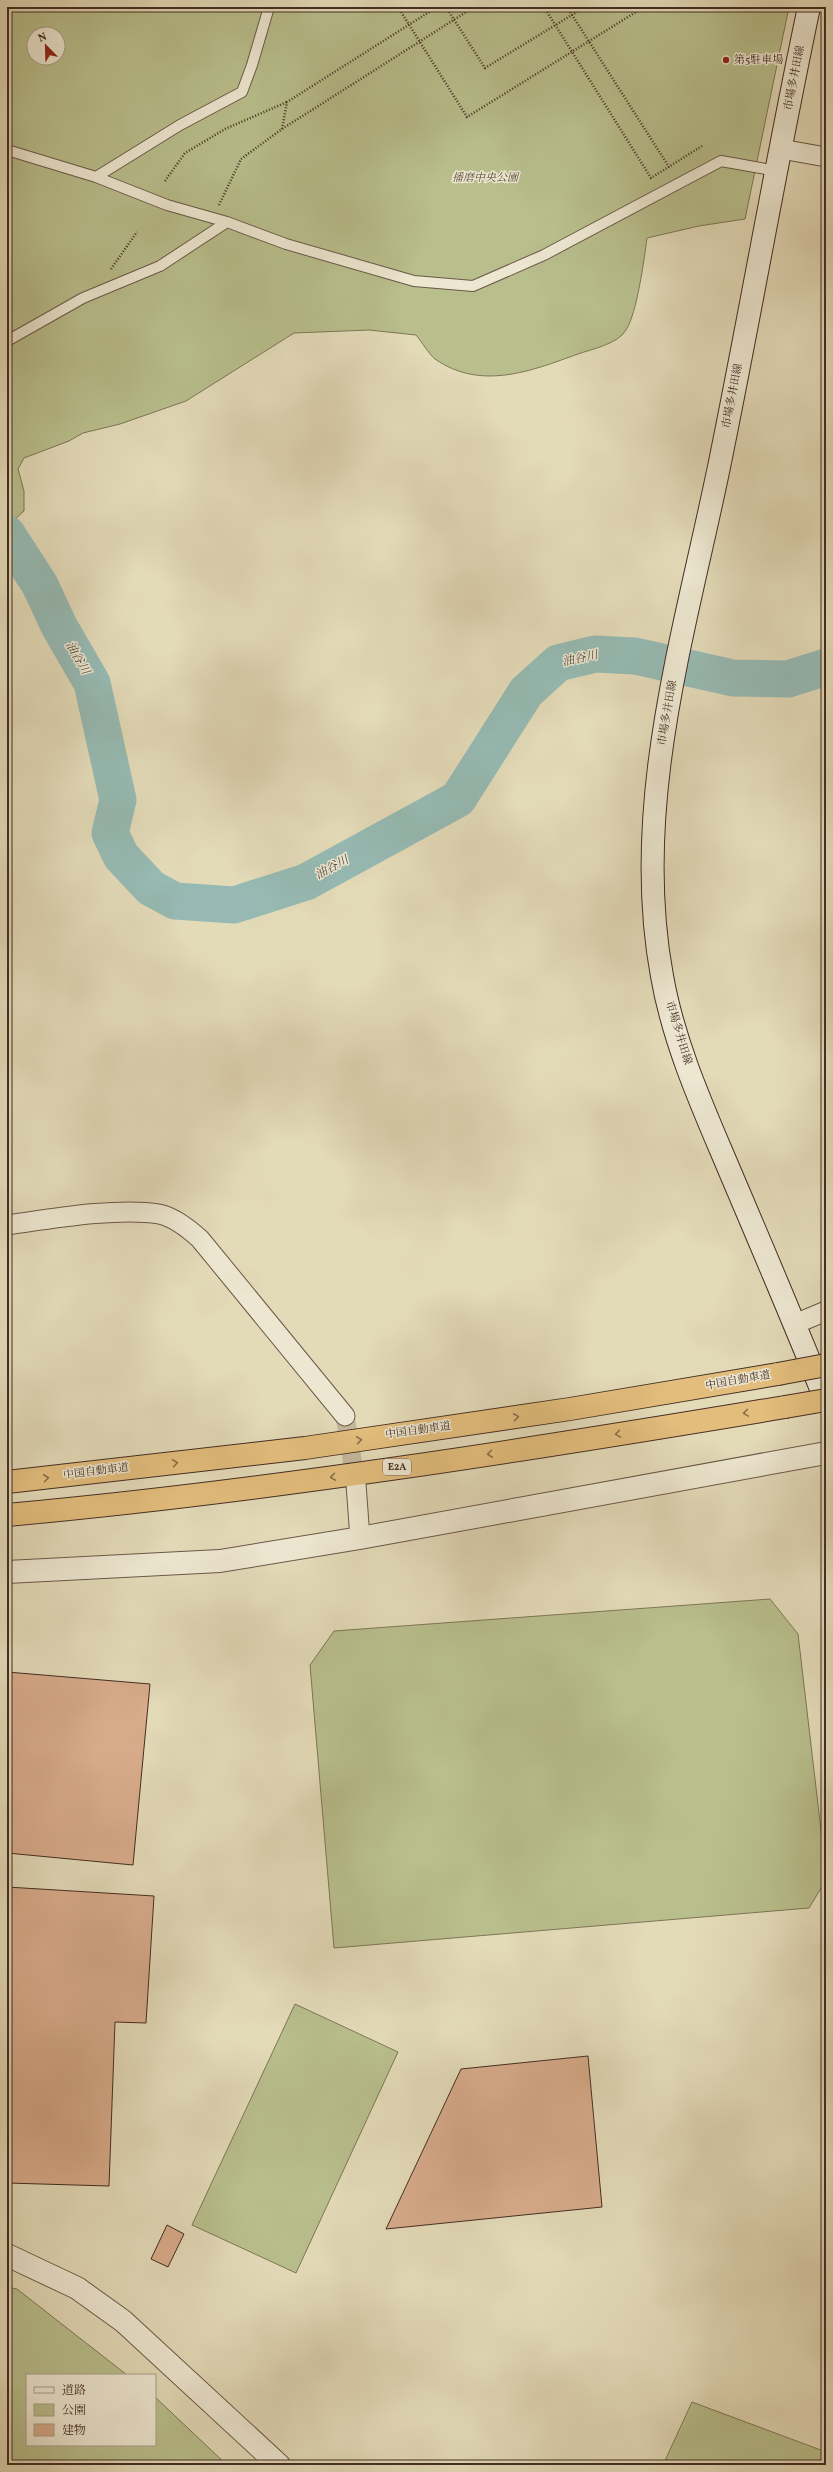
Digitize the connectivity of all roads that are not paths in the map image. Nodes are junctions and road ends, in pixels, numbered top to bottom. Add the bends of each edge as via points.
1 (269, 7) edge
2 (809, 7) edge
3 (781, 149) junction
4 (7, 150) edge
5 (826, 157) edge
6 (777, 171) junction
7 (96, 177) junction
8 (227, 222) junction
9 (7, 341) edge
10 (7, 1225) edge
11 (826, 1311) edge
12 (795, 1324) junction
13 (826, 1365) edge
14 (826, 1401) edge
15 (345, 1416) tunnel mouth
16 (826, 1453) edge
17 (7, 1482) edge
18 (356, 1484) tunnel mouth
19 (7, 1515) edge
20 (360, 1538) junction
21 (7, 1572) edge
22 (7, 2255) edge
23 (279, 2465) edge

1 - 7 lane via 242,92 180,125
2 - 3 main road, 市場多井田線
3 - 5 street
3 - 6 main road, 市場多井田線
4 - 7 lane
6 - 8 lane via 721,161 544,255 473,286 414,281 286,244
6 - 12 main road, 市場多井田線 via 671,691 658,772 653,911 662,978 678,1041 700,1101
7 - 8 lane via 167,205
8 - 9 lane via 160,266 83,298
10 - 15 street via 132,1212 160,1214 186,1226 200,1239
11 - 12 street
12 - 14 main road, 市場多井田線
17 -> 13 highway, 中国自動車道, bridge via 305,1448 570,1409
14 -> 19 highway, E2A, bridge via 305,1481
16 - 20 main road
18 - 20 street
20 - 21 main road via 220,1561
22 - 23 main road via 77,2288 123,2321

